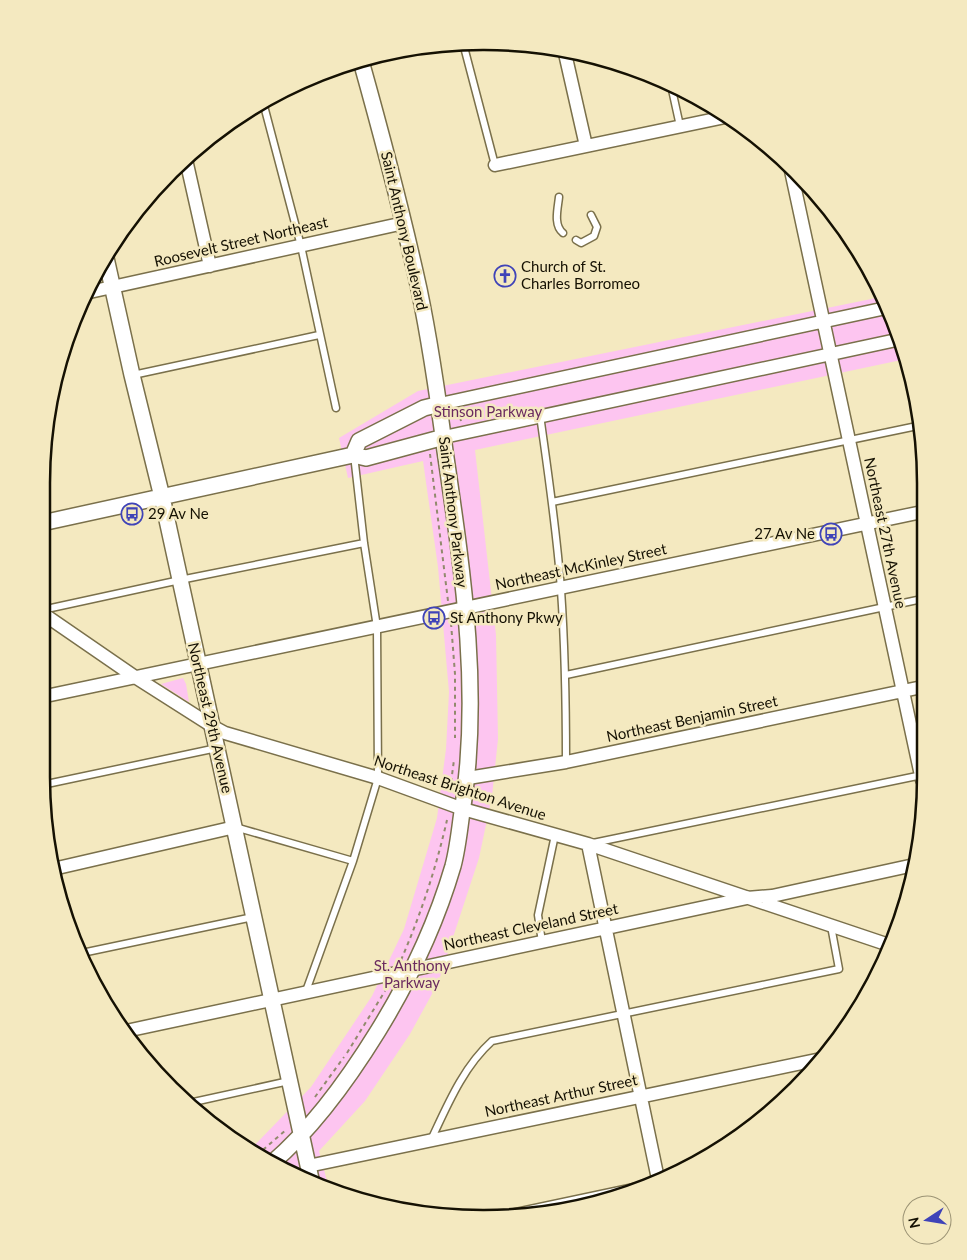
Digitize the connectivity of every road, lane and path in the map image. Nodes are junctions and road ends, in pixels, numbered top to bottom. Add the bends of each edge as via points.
1 (465, 51) edge
2 (566, 58) edge
3 (363, 67) edge
4 (673, 94) edge
5 (265, 109) edge
6 (717, 119) edge
7 (680, 126) junction
8 (586, 146) junction
9 (495, 165) joint
10 (188, 167) edge
11 (793, 180) edge
12 (559, 197) dead end
13 (591, 215) dead end
14 (404, 222) junction
15 (563, 233) dead end
16 (576, 240) dead end
17 (300, 246) junction
18 (210, 266) junction
19 (108, 267) edge
20 (112, 288) junction
21 (95, 291) edge
22 (880, 309) edge
23 (824, 322) junction
24 (319, 335) junction
25 (893, 341) edge
26 (831, 353) junction
27 (132, 375) junction
28 (440, 404) junction
29 (458, 406) dead end
30 (336, 408) dead end
31 (540, 415) junction
32 (913, 426) edge
33 (462, 428) dead end
34 (444, 437) junction
35 (848, 440) junction
36 (430, 454) dead end
37 (354, 455) junction
38 (162, 497) junction
39 (552, 502) junction
40 (917, 513) edge
41 (50, 521) edge
42 (867, 523) junction
43 (364, 543) junction
44 (180, 580) junction
45 (561, 588) junction
46 (448, 598) dead end
47 (917, 600) edge
48 (884, 607) junction
49 (466, 608) junction
50 (50, 610) edge
51 (50, 618) edge
52 (451, 625) dead end
53 (377, 627) junction
54 (197, 664) junction
55 (566, 675) junction
56 (135, 677) junction
57 (917, 688) edge
58 (902, 691) junction
59 (50, 695) edge
60 (212, 726) junction
61 (455, 741) dead end
62 (217, 748) junction
63 (917, 756) edge
64 (454, 758) dead end
65 (566, 762) junction
66 (378, 778) junction
67 (468, 778) junction
68 (917, 778) edge
69 (50, 783) edge
70 (450, 793) dead end
71 (463, 809) junction
72 (447, 818) dead end
73 (235, 827) junction
74 (555, 835) junction
75 (588, 844) junction
76 (353, 861) junction
77 (908, 865) edge
78 (59, 867) edge
79 (747, 898) junction
80 (254, 917) junction
81 (830, 926) junction
82 (606, 928) junction
83 (542, 942) junction
84 (883, 943) edge
85 (88, 952) edge
86 (401, 959) dead end
87 (413, 969) junction
88 (306, 991) junction
89 (385, 991) dead end
90 (272, 1000) junction
91 (624, 1013) junction
92 (132, 1030) edge
93 (810, 1061) edge
94 (289, 1081) junction
95 (640, 1096) junction
96 (313, 1100) dead end
97 (197, 1101) edge
98 (286, 1130) dead end
99 (301, 1135) junction
100 (431, 1140) junction
101 (263, 1149) edge
102 (278, 1158) edge
103 (309, 1173) edge
104 (657, 1173) edge
105 (597, 1195) edge
106 (551, 1204) edge

1 - 9 lane
2 - 8 street
3 - 14 street, Saint Anthony Boulevard
4 - 7 lane
5 - 17 lane
6 - 7 street
7 - 8 street
8 - 9 street
10 - 18 street
11 - 23 street, Northeast 27th Avenue
12 - 15 lane via 557,224
13 - 16 lane via 597,227 594,236 581,243
14 - 17 street, Roosevelt Street Northeast
14 - 28 street, Saint Anthony Boulevard
17 - 18 street, Roosevelt Street Northeast
17 - 24 lane
18 - 20 street, Roosevelt Street Northeast
19 - 20 street, Northeast 29th Avenue
20 - 21 street, Roosevelt Street Northeast
20 - 27 street, Northeast 29th Avenue
22 - 23 street
23 - 26 street, Northeast 27th Avenue
23 - 28 street
24 - 27 lane
24 - 30 lane
25 - 26 street
26 - 31 street
26 - 35 street, Northeast 27th Avenue
27 - 38 street, Northeast 29th Avenue
28 - 34 street, Saint Anthony Parkway
28 - 37 street via 424,408 359,441
29 - 33 path
31 - 34 street
31 - 39 lane
32 - 35 lane
34 - 37 street via 366,458
34 - 49 street, Saint Anthony Parkway
35 - 39 lane
35 - 42 street, Northeast 27th Avenue
36 - 46 path
37 - 38 street
37 - 43 lane
38 - 41 street
38 - 44 street, Northeast 29th Avenue
39 - 45 lane
40 - 42 street, Northeast McKinley Street
42 - 45 street, Northeast McKinley Street
42 - 48 street, Northeast 27th Avenue
43 - 44 lane
43 - 53 lane
44 - 50 lane
44 - 54 street, Northeast 29th Avenue
45 - 49 street, Northeast McKinley Street
45 - 55 lane
47 - 48 lane
48 - 55 lane
48 - 58 street, Northeast 27th Avenue
49 - 53 street, Northeast McKinley Street
49 - 67 street, Saint Anthony Parkway via 472,701
51 - 56 street, Northeast Brighton Avenue
52 - 61 path
53 - 54 street, Northeast McKinley Street
53 - 66 lane
54 - 56 street, Northeast McKinley Street
54 - 60 street, Northeast 29th Avenue
55 - 65 lane
56 - 59 street, Northeast McKinley Street
56 - 60 street, Northeast Brighton Avenue
57 - 58 street, Northeast Benjamin Street
58 - 63 street, Northeast 27th Avenue
58 - 65 street, Northeast Benjamin Street
60 - 62 street, Northeast 29th Avenue
60 - 66 street, Northeast Brighton Avenue
62 - 69 lane
62 - 73 street, Northeast 29th Avenue
64 - 70 path
65 - 67 street, Northeast Benjamin Street
66 - 71 street, Northeast Brighton Avenue
66 - 76 lane
67 - 71 street, Saint Anthony Parkway
68 - 75 lane
71 - 74 street, Northeast Brighton Avenue
71 - 87 street, Saint Anthony Parkway via 454,862 436,916
72 - 86 path via 419,917
73 - 76 lane
73 - 78 street
73 - 80 street, Northeast 29th Avenue
74 - 75 street, Northeast Brighton Avenue
74 - 83 lane via 538,915
75 - 79 street, Northeast Brighton Avenue
75 - 82 street
76 - 88 lane
77 - 79 street, Northeast Cleveland Street via 772,896
79 - 81 street, Northeast Brighton Avenue
79 - 82 street, Northeast Cleveland Street
80 - 85 lane
80 - 90 street, Northeast 29th Avenue
81 - 84 street, Northeast Brighton Avenue
81 - 91 lane via 839,969
82 - 83 street, Northeast Cleveland Street
82 - 91 street
83 - 87 street, Northeast Cleveland Street
87 - 88 street, Northeast Cleveland Street
87 - 99 street, Saint Anthony Parkway via 362,1057
88 - 90 street, Northeast Cleveland Street
89 - 96 path via 346,1055
90 - 92 street, Northeast Cleveland Street
90 - 94 street, Northeast 29th Avenue
91 - 95 street
91 - 100 lane via 492,1041 473,1061
93 - 95 street, Northeast Arthur Street
94 - 97 lane
94 - 99 street, Northeast 29th Avenue
95 - 100 street, Northeast Arthur Street
95 - 104 street
98 - 101 path
99 - 102 street, Saint Anthony Parkway
99 - 103 street, Northeast 29th Avenue
100 - 103 street, Northeast Arthur Street
105 - 106 lane

